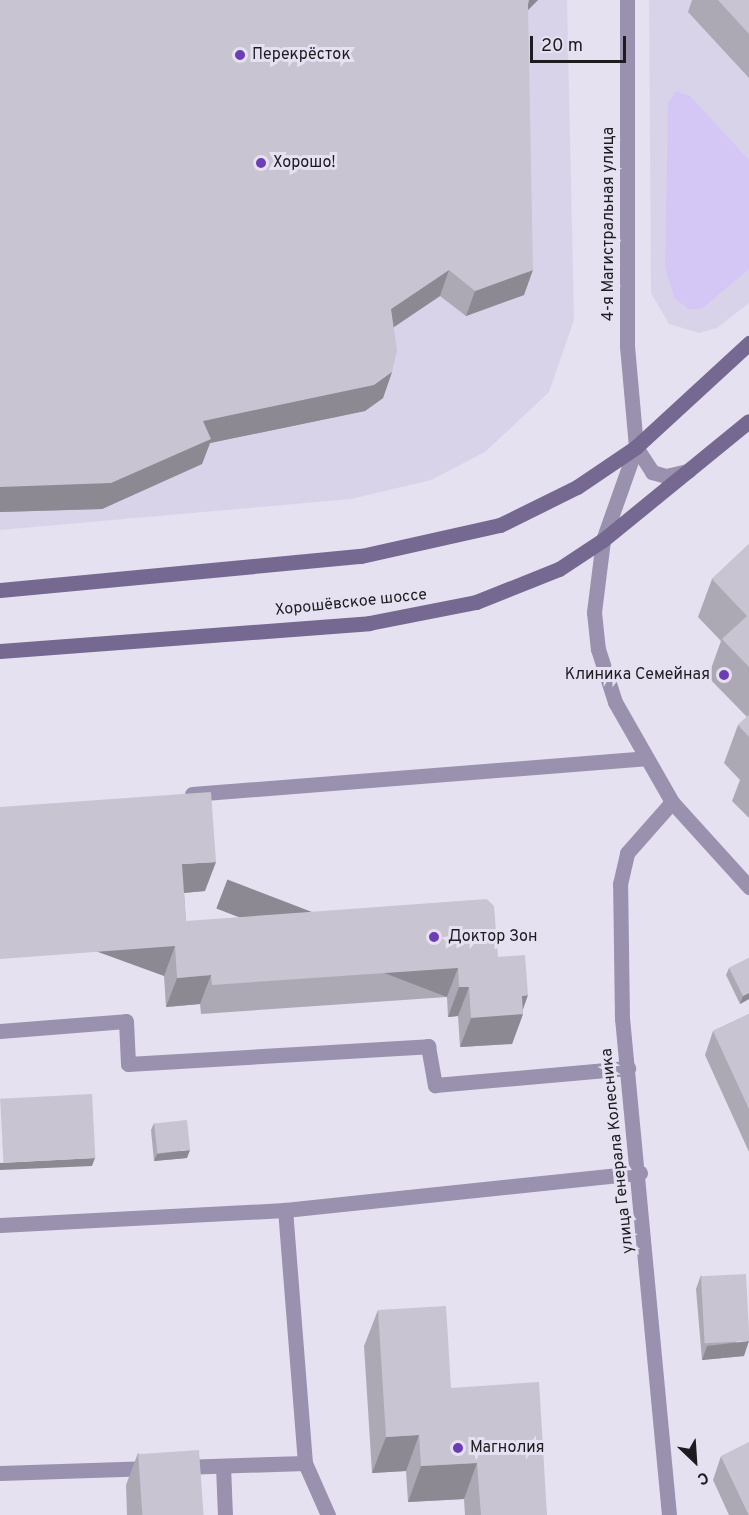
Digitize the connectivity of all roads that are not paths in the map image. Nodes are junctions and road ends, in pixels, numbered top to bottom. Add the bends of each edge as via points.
1 (627, 0) edge
2 (749, 343) edge
3 (749, 421) edge
4 (636, 447) junction
5 (701, 464) junction
6 (603, 540) junction
7 (0, 590) edge
8 (0, 651) edge
9 (646, 758) junction
10 (177, 795) edge
11 (672, 802) junction
12 (749, 887) edge
13 (0, 1031) edge
14 (628, 1068) junction
15 (640, 1173) junction
16 (285, 1210) junction
17 (0, 1225) edge
18 (305, 1463) junction
19 (223, 1466) junction
20 (0, 1473) edge
21 (225, 1515) edge
22 (328, 1515) edge
23 (669, 1515) edge

1 - 4 street, 4-я Магистральная улица via 627,346
2 - 4 main road
3 - 5 main road, Хорошёвское шоссе
4 - 5 street, Хорошёвское шоссе via 641,461 666,476
4 - 6 street
4 - 7 main road via 534,510 455,538 361,556
5 - 6 main road, Хорошёвское шоссе
6 - 8 main road, Хорошёвское шоссе via 520,587 428,614
6 - 9 street via 595,591 598,649 615,702
9 - 10 street
9 - 11 street
11 - 12 street
11 - 14 street, улица Генерала Колесника via 627,853 620,884
13 - 14 street via 126,1021 128,1064 428,1046 435,1085
14 - 15 street, улица Генерала Колесника
15 - 16 street
15 - 23 street, улица Генерала Колесника
16 - 17 street
16 - 18 street
18 - 19 street
18 - 22 street
19 - 20 street
19 - 21 street

